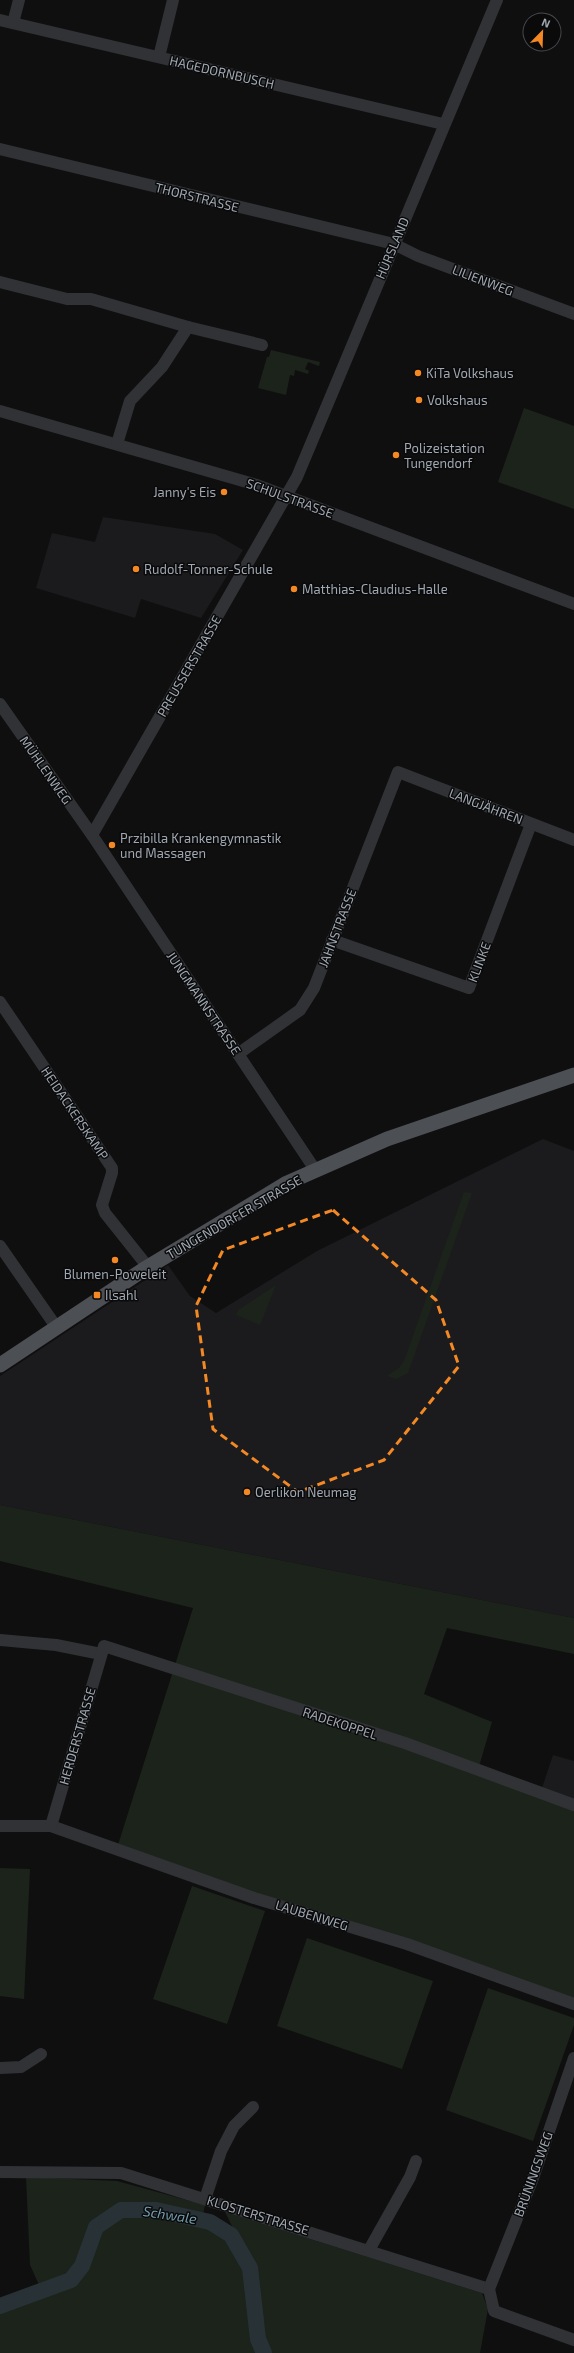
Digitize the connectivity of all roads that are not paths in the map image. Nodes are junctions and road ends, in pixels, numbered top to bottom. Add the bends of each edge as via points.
1 (19, 0) edge
2 (173, 0) edge
3 (497, 0) edge
4 (0, 20) edge
5 (13, 23) junction
6 (159, 57) junction
7 (443, 124) junction
8 (0, 149) edge
9 (394, 244) junction
10 (0, 282) edge
11 (574, 314) edge
12 (188, 327) junction
13 (262, 345) dead end
14 (0, 411) edge
15 (117, 444) junction
16 (287, 496) junction
17 (574, 604) edge
18 (0, 704) edge
19 (398, 772) joint
20 (531, 824) junction
21 (92, 835) junction
22 (574, 840) edge
23 (332, 940) junction
24 (0, 1002) edge
25 (238, 1054) junction
26 (574, 1075) edge
27 (316, 1171) junction
28 (0, 1246) edge
29 (148, 1267) junction
30 (57, 1328) junction
31 (0, 1365) edge
32 (0, 1640) edge
33 (102, 1650) junction
34 (574, 1805) edge
35 (0, 1826) edge
36 (51, 1826) junction
37 (574, 2004) edge
38 (41, 2054) dead end
39 (574, 2058) edge
40 (0, 2068) edge
41 (253, 2107) dead end
42 (416, 2161) dead end
43 (0, 2172) edge
44 (205, 2199) junction
45 (369, 2250) junction
46 (489, 2288) junction
47 (574, 2340) edge

1 - 5 street
2 - 6 street
3 - 7 street, HÜRSLAND
4 - 5 street, HAGEDORNBUSCH
5 - 6 street, HAGEDORNBUSCH
6 - 7 street, HAGEDORNBUSCH
7 - 9 street, HÜRSLAND
8 - 9 street, THORSTRASSE
9 - 11 street, LILIENWEG via 418,256
9 - 16 street, HÜRSLAND
10 - 12 street via 67,300 91,299
12 - 13 street
12 - 15 street via 162,367 130,401
14 - 15 street, SCHULSTRASSE
15 - 16 street, SCHULSTRASSE
16 - 17 street, SCHULSTRASSE
16 - 21 street, PREUSSERSTRASSE
18 - 21 street, MÜHLENWEG
19 - 20 street, LANGJÄHREN
19 - 23 street, JAHNSTRASSE
20 - 22 street, LANGJÄHREN
20 - 23 street, KLINKE via 469,988
21 - 25 street, JUNGMANNSTRASSE
23 - 25 street, JAHNSTRASSE via 314,988 300,1010
24 - 29 street, HEIDACKERSKAMP via 112,1168 102,1205 105,1213
25 - 27 street, JUNGMANNSTRASSE
26 - 27 main road, TUNGENDORFER STRASSE via 387,1139
27 - 29 main road, TUNGENDORFER STRASSE via 287,1183
28 - 30 street
29 - 30 main road, TUNGENDORFER STRASSE
30 - 31 main road, TUNGENDORFER STRASSE
32 - 33 street, RADEKOPPEL
33 - 34 street, RADEKOPPEL via 405,1743
33 - 36 street, HERDERSTRASSE
35 - 36 street, LAUBENWEG
36 - 37 street, LAUBENWEG via 254,1898 407,1944
38 - 40 street via 21,2068
39 - 46 street, BRÜNINGSWEG via 533,2178
41 - 44 street via 234,2126
42 - 45 street via 410,2177
43 - 44 street, KLOSTERSTRASSE via 121,2173
44 - 45 street, KLOSTERSTRASSE
45 - 46 street, KLOSTERSTRASSE
46 - 47 street via 494,2311

